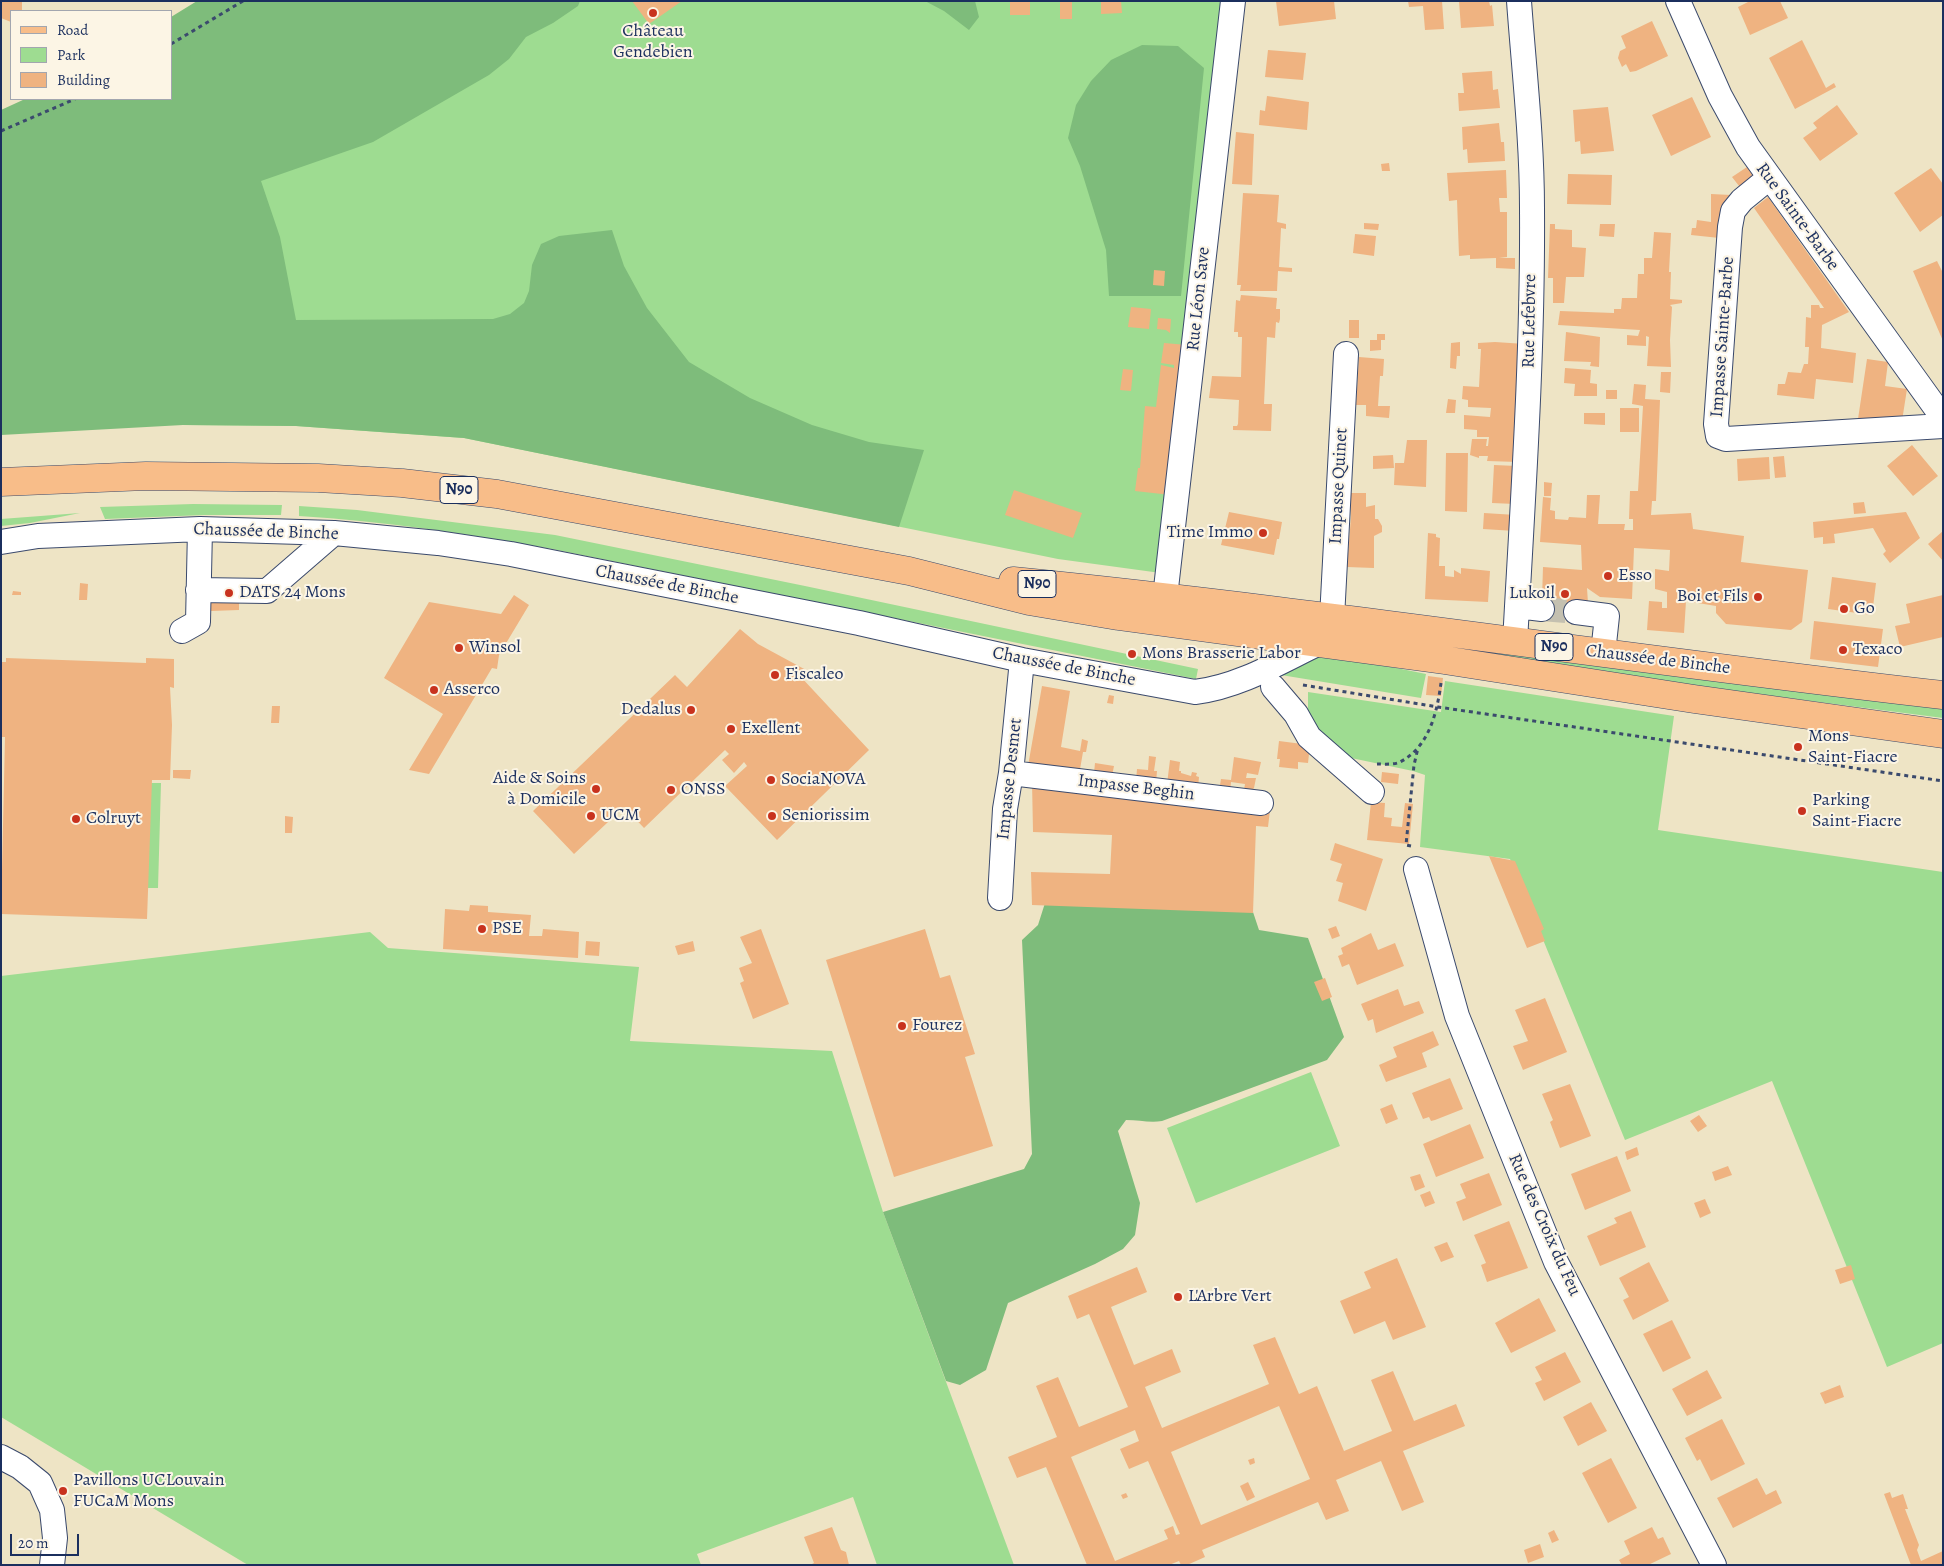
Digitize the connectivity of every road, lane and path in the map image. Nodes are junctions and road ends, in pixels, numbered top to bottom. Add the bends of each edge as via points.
1 (243, 1) edge
2 (1233, 1) edge
3 (1518, 1) edge
4 (1678, 1) edge
5 (172, 43) edge
6 (73, 100) edge
7 (1, 131) edge
8 (1769, 178) junction
9 (1346, 354) dead end
10 (1943, 418) edge
11 (1943, 426) edge
12 (1, 482) edge
13 (200, 529) junction
14 (334, 532) junction
15 (1, 542) edge
16 (909, 571) junction
17 (198, 590) junction
18 (1165, 598) junction
19 (1029, 601) junction
20 (1517, 606) junction
21 (1542, 609) tunnel mouth
22 (1576, 612) tunnel mouth
23 (1332, 618) junction
24 (182, 631) dead end
25 (1516, 642) junction
26 (1316, 644) junction
27 (1603, 653) junction
28 (1022, 660) junction
29 (1299, 684) dead end
30 (1273, 686) dead end
31 (1943, 695) edge
32 (1438, 707) junction
33 (1943, 734) edge
34 (1418, 748) junction
35 (1011, 773) junction
36 (1943, 781) edge
37 (1367, 787) joint
38 (1261, 803) dead end
39 (1406, 845) dead end
40 (1416, 868) dead end
41 (1000, 898) dead end
42 (1, 1457) edge
43 (52, 1565) edge
44 (1714, 1565) edge

1 - 5 path
2 - 18 street, Rue Léon Save
3 - 20 street, Rue Lefebvre via 1531,153 1532,210 1531,346
4 - 8 street, Rue Sainte-Barbe via 1720,96
6 - 7 path
8 - 10 street, Rue Sainte-Barbe
8 - 11 street, Impasse Sainte-Barbe via 1733,211 1718,436 1726,439
9 - 23 street, Impasse Quinet
12 - 16 main road, Chaussée de Binche / N90 via 146,476 318,478 402,483 497,494
13 - 14 street, Chaussée de Binche
13 - 15 street, Chaussée de Binche via 38,536
13 - 17 street
14 - 17 street via 266,592
14 - 28 street, Chaussée de Binche via 511,554 859,623
16 - 18 main road, Chaussée de Binche / N90
16 - 19 main road, Chaussée de Binche / N90
17 - 24 street via 198,622
18 - 19 street, Chaussée de Binche via 1144,604 1066,598
18 - 23 main road, Chaussée de Binche / N90
19 - 26 main road, Chaussée de Binche / N90 via 1190,628
20 - 21 street
20 - 25 street, Rue Lefebvre
22 - 27 street via 1606,616
23 - 25 main road, Chaussée de Binche / N90
25 - 27 main road, Chaussée de Binche / N90
26 - 28 street, Chaussée de Binche via 1216,690 1195,692
26 - 33 main road, Chaussée de Binche / N90
27 - 31 main road, Chaussée de Binche / N90
28 - 35 street, Impasse Desmet
29 - 32 path
30 - 37 street via 1296,714 1309,737
32 - 34 path
32 - 36 path
34 - 37 path via 1398,763 1371,766
34 - 39 path
35 - 38 street, Impasse Beghin
35 - 41 street, Impasse Desmet via 1005,809
40 - 44 street, Rue des Croix du Feu via 1457,1016 1556,1262
42 - 43 street via 20,1466 40,1484 52,1510 55,1538

